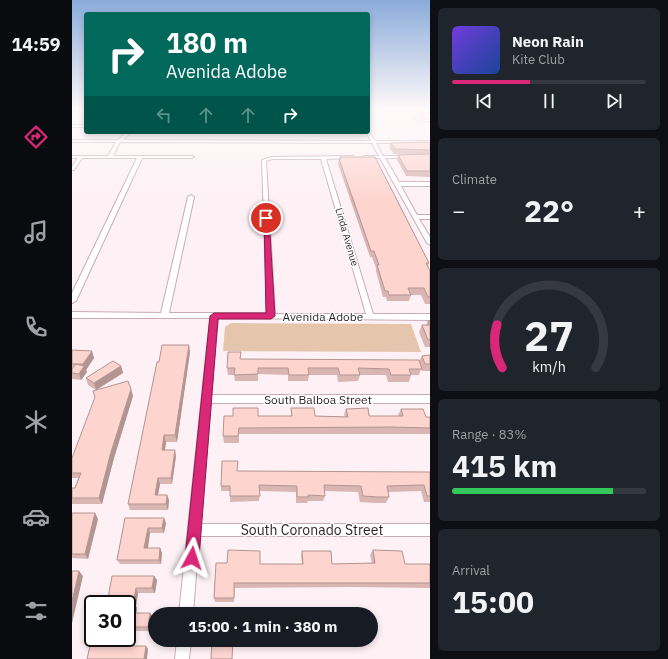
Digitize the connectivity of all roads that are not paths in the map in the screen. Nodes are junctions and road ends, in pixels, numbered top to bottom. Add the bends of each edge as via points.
1 (72, 141) edge
2 (119, 141) junction
3 (375, 142) junction
4 (430, 142) edge
5 (72, 157) edge
6 (81, 157) junction
7 (110, 157) junction
8 (140, 157) junction
9 (192, 157) dead end
10 (383, 157) junction
11 (414, 157) edge
12 (324, 158) junction
13 (72, 169) edge
14 (398, 184) junction
15 (430, 184) edge
16 (191, 197) dead end
17 (416, 217) junction
18 (430, 217) edge
19 (430, 243) edge
20 (72, 302) edge
21 (72, 315) edge
22 (164, 316) junction
23 (214, 316) junction
24 (271, 316) junction
25 (370, 316) junction
26 (430, 317) edge
27 (430, 399) edge
28 (206, 400) junction
29 (194, 530) junction
30 (430, 530) edge
31 (187, 607) edge
32 (183, 647) edge
33 (182, 659) edge

1 - 2 street
2 - 3 street
2 - 7 street
3 - 4 street
3 - 10 street
5 - 6 street
6 - 7 street
6 - 13 street
7 - 8 street
8 - 9 street
8 - 20 street
10 - 11 street
10 - 12 street
10 - 14 street
12 - 24 street via 266,159 263,162
12 - 25 street, Linda Avenue
14 - 15 street
14 - 17 street
16 - 22 street
17 - 18 street
17 - 19 street
21 - 22 street, Avenida Adobe
22 - 23 street, Avenida Adobe
23 - 24 street, Avenida Adobe
23 - 28 street
24 - 25 street, Avenida Adobe
25 - 26 street, Avenida Adobe
27 - 28 street, South Balboa Street
28 - 29 street
29 - 30 street, South Coronado Street
29 - 31 street
32 - 33 street

